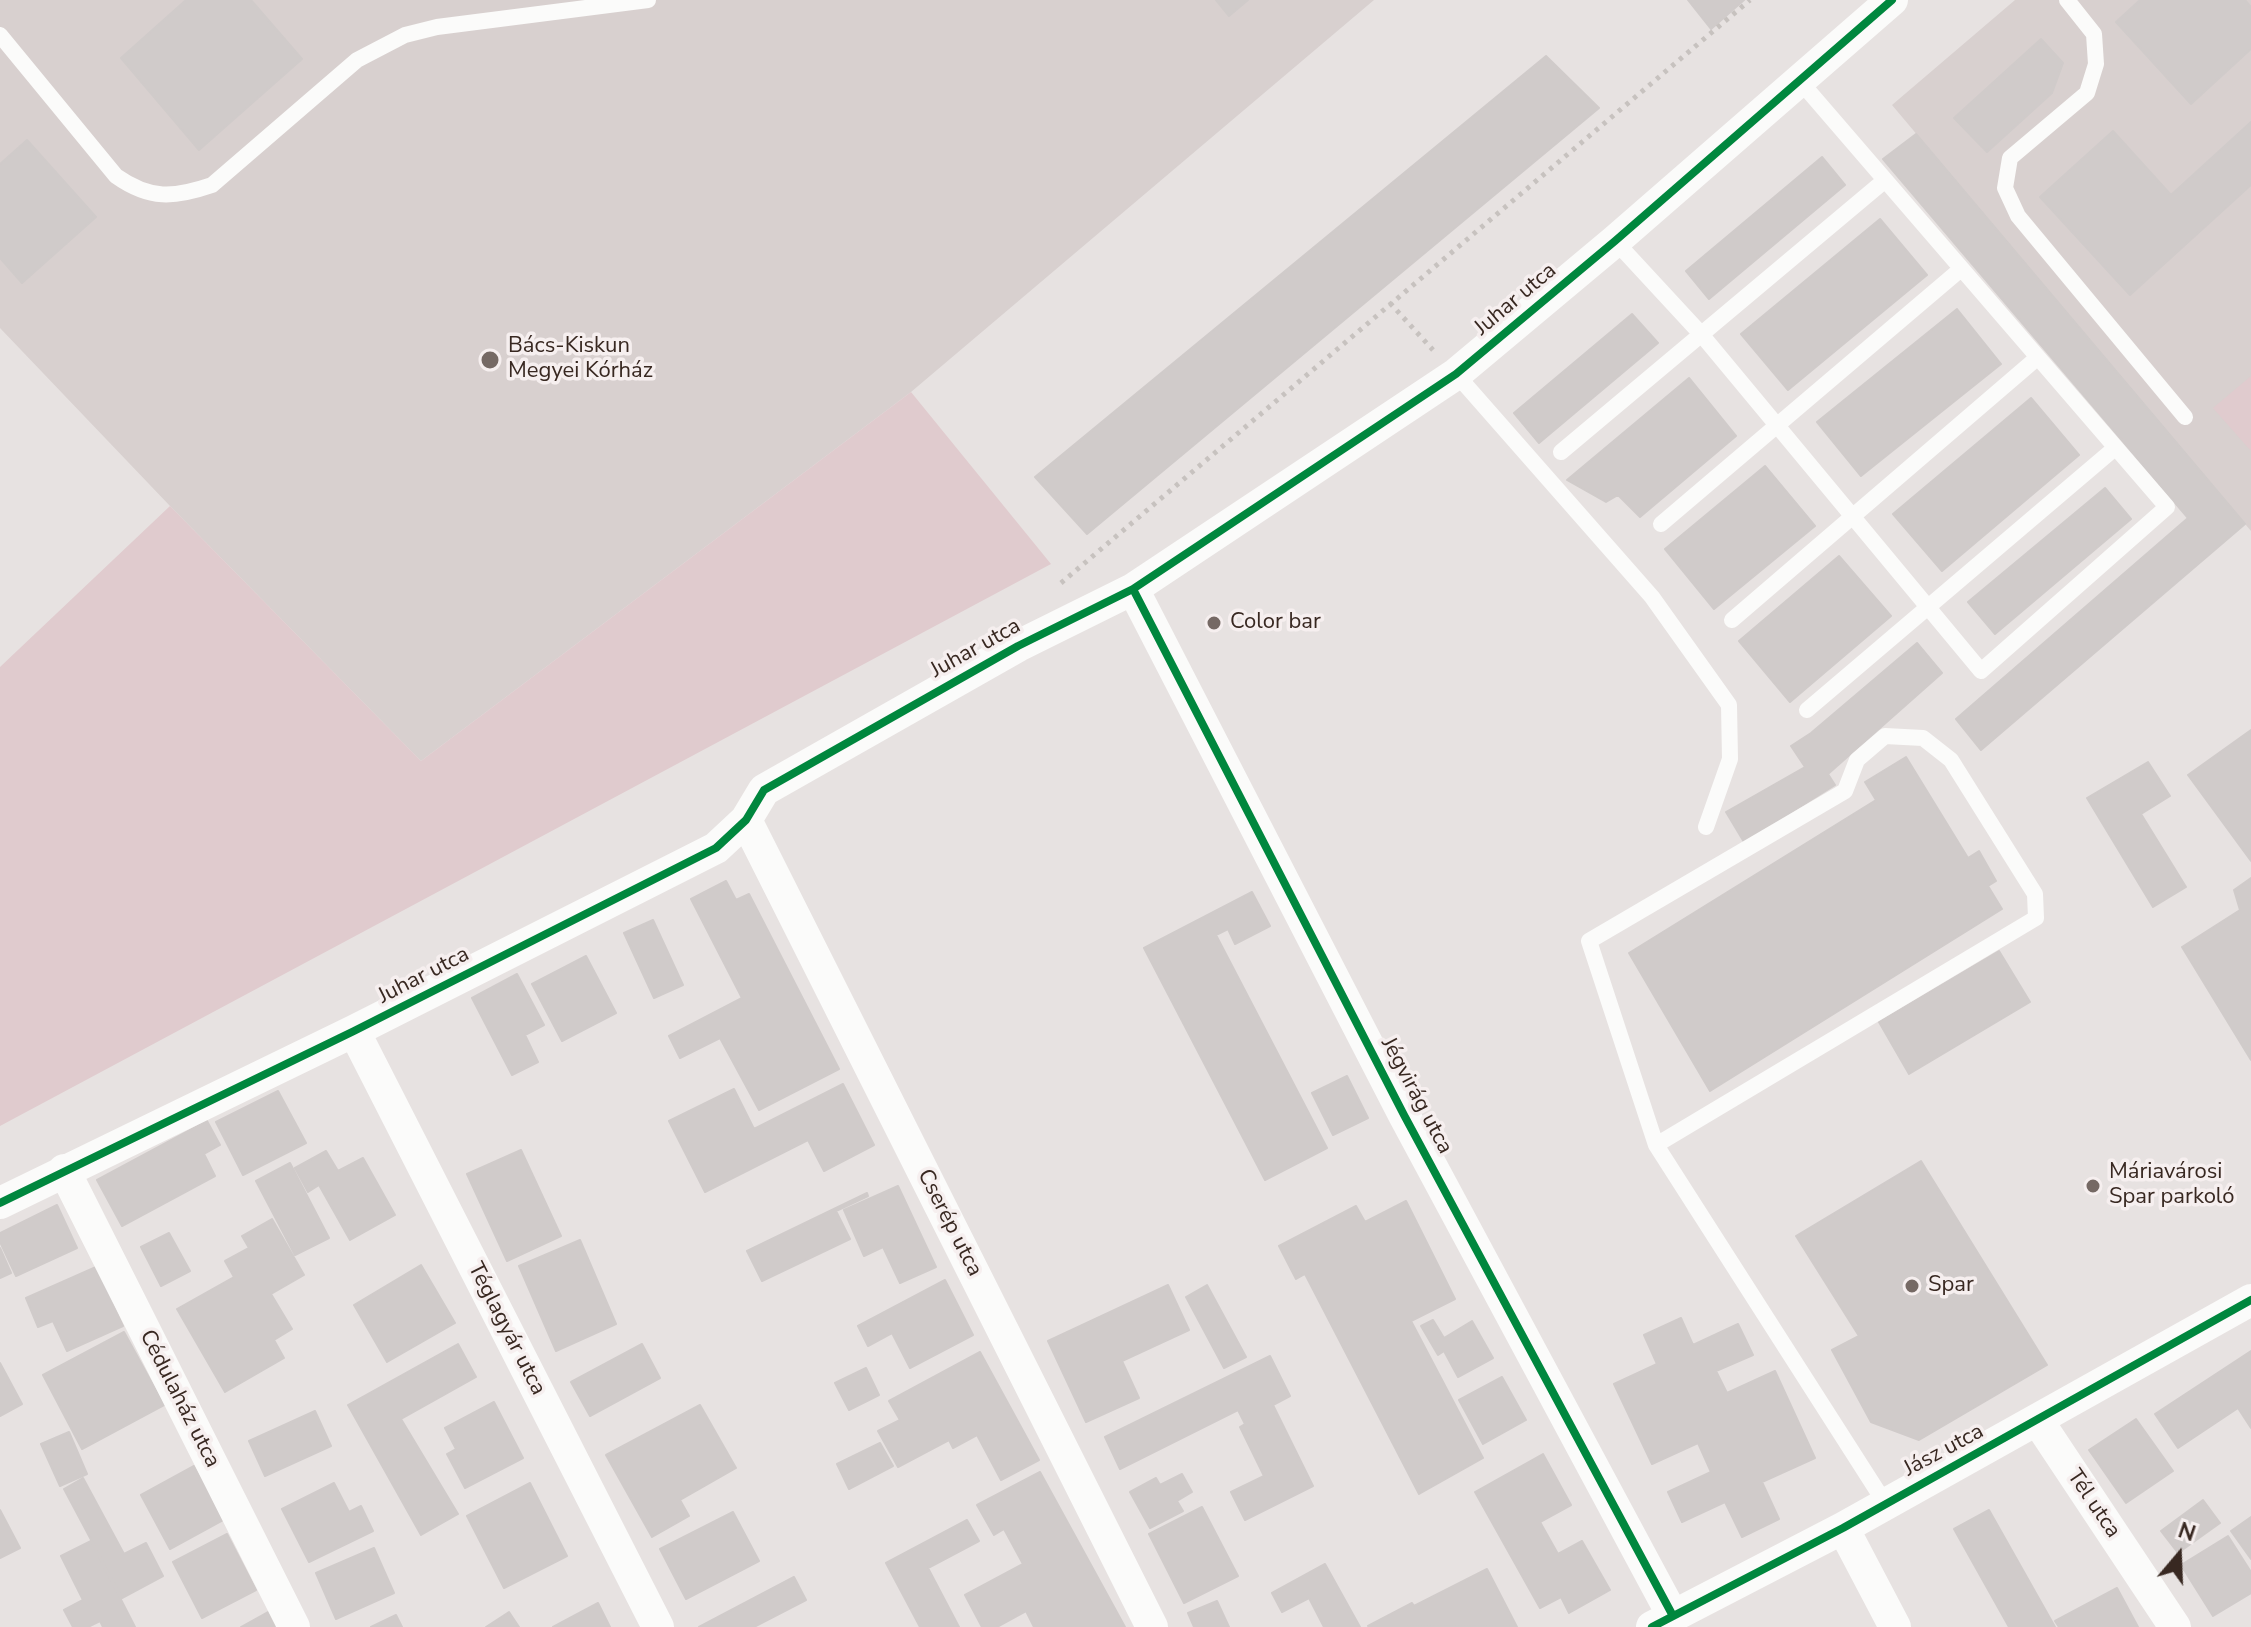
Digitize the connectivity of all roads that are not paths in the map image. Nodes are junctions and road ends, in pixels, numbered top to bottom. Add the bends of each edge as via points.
1 (648, 0) edge
2 (1892, 0) edge
3 (2067, 0) edge
4 (0, 35) edge
5 (1799, 80) junction
6 (1884, 181) junction
7 (1615, 241) junction
8 (1961, 269) junction
9 (1701, 334) junction
10 (2037, 358) junction
11 (1456, 374) junction
12 (2185, 417) dead end
13 (1777, 426) junction
14 (2115, 448) junction
15 (1561, 452) dead end
16 (1853, 517) junction
17 (1661, 524) dead end
18 (1133, 589) junction
19 (1927, 606) junction
20 (1732, 620) dead end
21 (1807, 710) dead end
22 (746, 820) junction
23 (1706, 827) dead end
24 (354, 1031) junction
25 (1656, 1145) junction
26 (64, 1170) junction
27 (0, 1203) edge
28 (2251, 1300) edge
29 (2038, 1421) junction
30 (1885, 1503) junction
31 (1843, 1528) junction
32 (1662, 1622) edge
33 (294, 1627) edge
34 (658, 1627) edge
35 (1152, 1627) edge
36 (1895, 1627) edge
37 (2175, 1627) edge

1 - 4 lane via 405,35 357,60 212,185 183,194 157,195 116,176
2 - 5 street, Juhar utca
3 - 12 lane via 2094,34 2096,64 2087,93 2010,158 2005,188 2018,216
5 - 6 lane
5 - 7 street, Juhar utca
6 - 8 lane
6 - 9 lane
7 - 9 lane
7 - 11 street, Juhar utca
8 - 10 lane
8 - 13 lane
9 - 13 lane
9 - 15 lane
10 - 14 lane
10 - 16 lane
11 - 18 street, Juhar utca
11 - 23 lane via 1652,597 1729,705 1730,759
13 - 16 lane
13 - 17 lane
14 - 19 lane
14 - 19 lane via 2167,507 1981,671
16 - 19 lane
16 - 20 lane
18 - 22 street, Juhar utca via 1018,646 764,790
18 - 32 street, Jégvirág utca
19 - 21 lane
22 - 24 street, Juhar utca via 716,848
22 - 35 street, Cserép utca
24 - 26 street, Juhar utca
24 - 34 street, Téglagyár utca
25 - 25 lane via 1589,941 1845,791 1857,760 1885,736 1923,738 1951,760 2035,894 2036,918
25 - 30 lane
26 - 27 street, Juhar utca
26 - 33 street, Cédulaház utca
28 - 29 street, Jász utca
29 - 30 street, Jász utca
29 - 37 street, Tél utca
30 - 31 street, Jász utca
31 - 32 street, Jász utca
31 - 36 street

